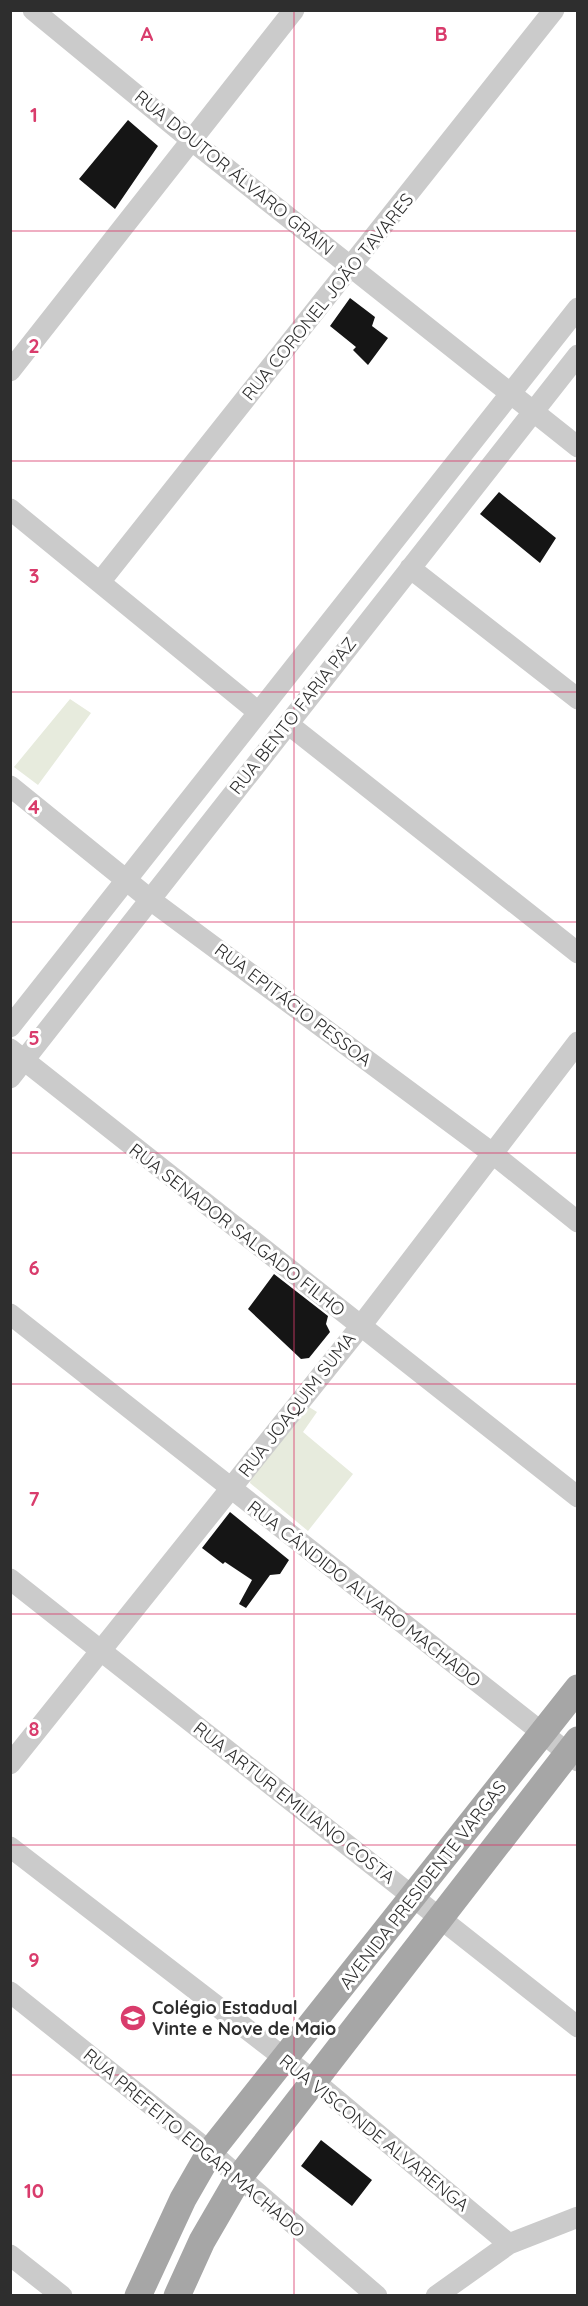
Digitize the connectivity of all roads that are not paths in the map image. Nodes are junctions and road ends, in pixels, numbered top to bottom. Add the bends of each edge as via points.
1 (33, 10) edge
2 (294, 10) edge
3 (554, 10) edge
4 (191, 140) junction
5 (352, 267) junction
6 (578, 308) edge
7 (578, 355) edge
8 (10, 371) edge
9 (510, 395) junction
10 (533, 412) junction
11 (578, 447) edge
12 (10, 509) edge
13 (410, 568) junction
14 (100, 582) junction
15 (578, 699) edge
16 (257, 711) junction
17 (288, 724) junction
18 (10, 786) edge
19 (125, 880) junction
20 (152, 901) junction
21 (578, 953) edge
22 (10, 1027) edge
23 (578, 1042) edge
24 (17, 1055) edge
25 (10, 1078) edge
26 (492, 1153) junction
27 (578, 1222) edge
28 (10, 1314) edge
29 (360, 1327) junction
30 (230, 1489) junction
31 (578, 1497) edge
32 (10, 1579) edge
33 (101, 1651) junction
34 (578, 1688) edge
35 (542, 1733) junction
36 (574, 1751) edge
37 (10, 1764) edge
38 (10, 1847) edge
39 (413, 1897) junction
40 (439, 1917) junction
41 (10, 1992) edge
42 (578, 2027) edge
43 (285, 2058) junction
44 (313, 2080) junction
45 (210, 2152) junction
46 (238, 2179) junction
47 (578, 2217) edge
48 (509, 2244) junction
49 (10, 2254) edge
50 (62, 2295) edge
51 (138, 2295) edge
52 (177, 2295) edge
53 (377, 2295) edge
54 (436, 2295) edge

1 - 4 street, RUA DOUTOR ÁLVARO GRAIN
2 - 4 street
3 - 5 street, RUA CORONEL JOÃO TAVARES
4 - 5 street, RUA DOUTOR ÁLVARO GRAIN
4 - 8 street
5 - 9 street, RUA DOUTOR ÁLVARO GRAIN
5 - 14 street, RUA CORONEL JOÃO TAVARES
6 - 9 street, RUA BENTO FARIA PAZ
7 - 10 street, RUA BENTO FARIA PAZ
9 - 10 street, RUA DOUTOR ÁLVARO GRAIN
9 - 16 street, RUA BENTO FARIA PAZ
10 - 11 street, RUA DOUTOR ÁLVARO GRAIN
10 - 13 street, RUA BENTO FARIA PAZ
12 - 14 street
13 - 15 street
13 - 17 street, RUA BENTO FARIA PAZ
14 - 16 street
16 - 19 street, RUA BENTO FARIA PAZ
17 - 20 street, RUA BENTO FARIA PAZ
17 - 21 street
18 - 19 street, RUA EPITÁCIO PESSOA
19 - 20 street, RUA EPITÁCIO PESSOA
19 - 22 street, RUA BENTO FARIA PAZ
20 - 24 street, RUA BENTO FARIA PAZ
20 - 26 street, RUA EPITÁCIO PESSOA
23 - 26 street, RUA JOAQUIM SUMA
24 - 25 street, RUA BENTO FARIA PAZ
24 - 29 street, RUA SENADOR SALGADO FILHO
26 - 27 street, RUA EPITÁCIO PESSOA
26 - 29 street, RUA JOAQUIM SUMA
28 - 30 street, RUA CÂNDIDO ALVARO MACHADO
29 - 30 street, RUA JOAQUIM SUMA
29 - 31 street, RUA SENADOR SALGADO FILHO
30 - 33 street, RUA JOAQUIM SUMA
30 - 35 street, RUA CÂNDIDO ALVARO MACHADO
32 - 33 street, RUA ARTUR EMILIANO COSTA
33 - 37 street, RUA JOAQUIM SUMA
33 - 39 street, RUA ARTUR EMILIANO COSTA
34 - 35 main road, AVENIDA PRESIDENTE VARGAS
35 - 36 street, RUA CÂNDIDO ALVARO MACHADO
35 - 39 main road, AVENIDA PRESIDENTE VARGAS
36 - 40 main road, AVENIDA PRESIDENTE VARGAS
38 - 43 street, RUA VISCONDE ALVARENGA
39 - 40 street, RUA ARTUR EMILIANO COSTA
39 - 43 main road, AVENIDA PRESIDENTE VARGAS
40 - 42 street, RUA ARTUR EMILIANO COSTA
40 - 44 main road, AVENIDA PRESIDENTE VARGAS
41 - 45 street, RUA PREFEITO EDGAR MACHADO
43 - 44 street, RUA VISCONDE ALVARENGA
43 - 45 main road, AVENIDA PRESIDENTE VARGAS
44 - 46 main road, AVENIDA PRESIDENTE VARGAS
44 - 48 street, RUA VISCONDE ALVARENGA
45 - 46 street, RUA PREFEITO EDGAR MACHADO
45 - 51 main road, AVENIDA PRESIDENTE VARGAS
46 - 52 main road, AVENIDA PRESIDENTE VARGAS via 202,2241
46 - 53 street, RUA PREFEITO EDGAR MACHADO
47 - 48 street
48 - 54 street
49 - 50 street

